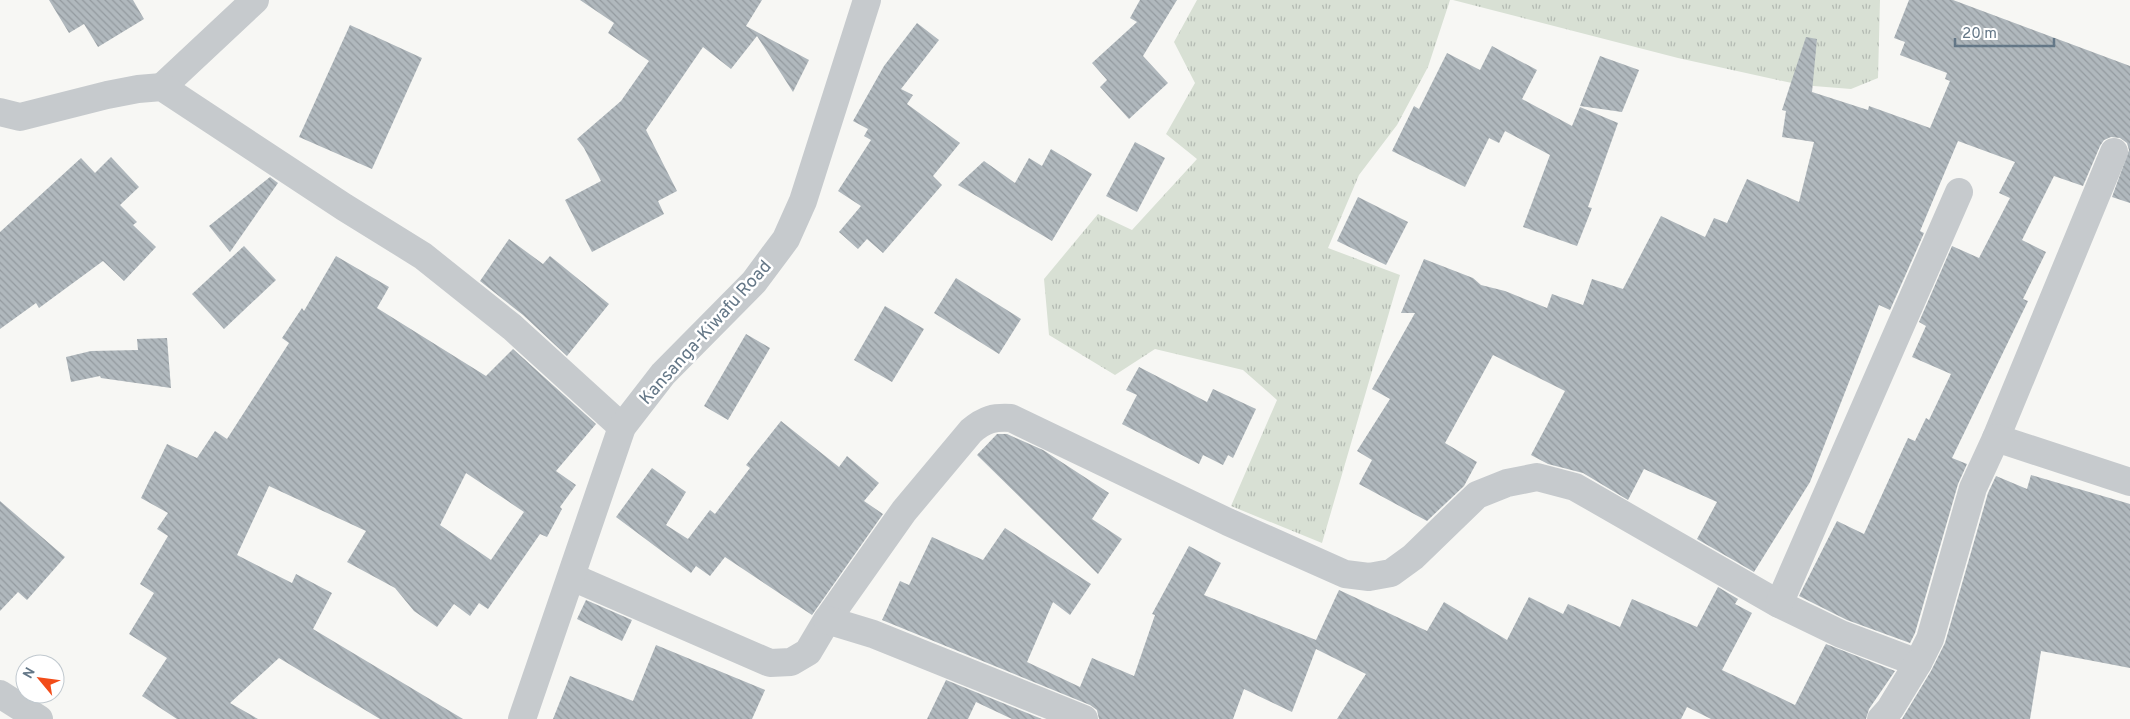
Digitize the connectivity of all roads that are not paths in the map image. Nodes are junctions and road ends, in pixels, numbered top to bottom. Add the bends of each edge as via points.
1 (255, 0) edge
2 (867, 0) edge
3 (162, 87) junction
4 (0, 112) edge
5 (2114, 152) dead end
6 (1959, 192) dead end
7 (622, 427) junction
8 (1996, 438) junction
9 (2130, 482) edge
10 (572, 577) junction
11 (1779, 604) junction
12 (827, 620) junction
13 (1918, 662) junction
14 (0, 694) edge
15 (39, 719) edge
16 (522, 719) edge
17 (1084, 719) edge
18 (1881, 719) edge

1 - 3 street
2 - 7 street, Kansanga-Kiwafu Road via 803,201 786,239 754,282 663,374
3 - 4 street via 107,95 20,117
3 - 7 street via 423,256 512,327
5 - 8 street
6 - 11 street
7 - 10 street, Kansanga-Kiwafu Road
8 - 9 street
8 - 13 street via 1973,488 1930,639
10 - 12 street via 770,663 791,662 808,652
10 - 16 street, Kansanga-Kiwafu Road
11 - 12 street via 1574,487 1538,477 1507,483 1477,495 1413,558 1391,573 1369,578 1345,574 1011,418 993,417 971,431 904,510
11 - 13 street via 1841,634
12 - 17 street via 872,634
13 - 18 street
14 - 15 street

